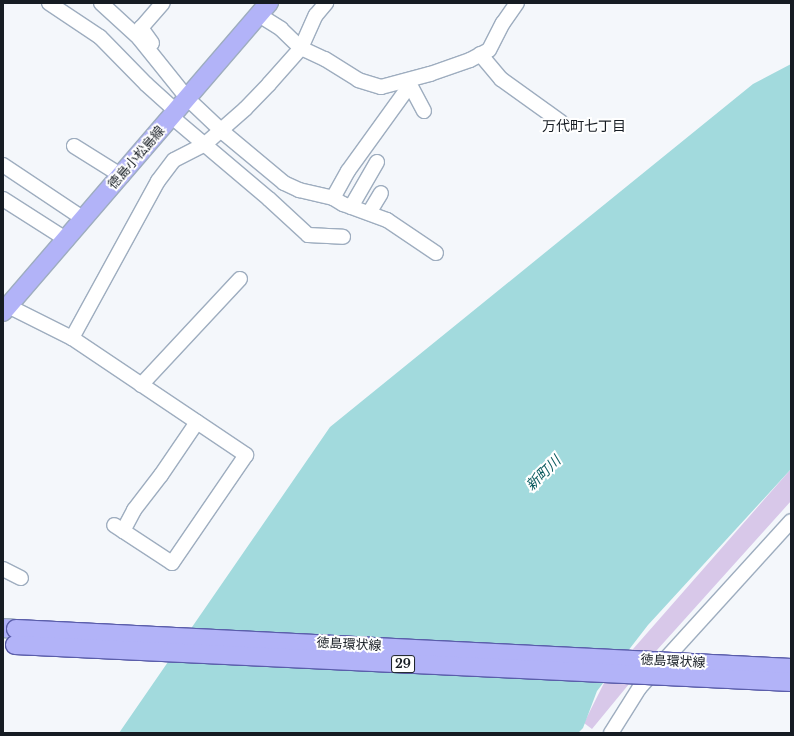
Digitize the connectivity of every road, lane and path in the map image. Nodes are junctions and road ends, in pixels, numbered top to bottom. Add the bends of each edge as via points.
1 (49, 3) edge
2 (101, 3) edge
3 (326, 3) edge
4 (517, 3) edge
5 (160, 4) edge
6 (264, 9) edge
7 (301, 48) junction
8 (480, 54) junction
9 (409, 83) junction
10 (183, 104) junction
11 (424, 111) dead end
12 (561, 122) dead end
13 (222, 130) junction
14 (204, 145) junction
15 (74, 146) dead end
16 (377, 162) dead end
17 (3, 165) edge
18 (122, 176) junction
19 (284, 183) junction
20 (381, 193) dead end
21 (333, 198) junction
22 (3, 199) edge
23 (269, 199) junction
24 (352, 207) junction
25 (368, 213) junction
26 (84, 219) junction
27 (343, 237) dead end
28 (66, 240) junction
29 (436, 253) dead end
30 (240, 280) dead end
31 (6, 309) edge
32 (72, 338) junction
33 (141, 385) junction
34 (197, 422) junction
35 (788, 528) edge
36 (3, 569) edge
37 (22, 578) dead end
38 (3, 628) edge
39 (3, 645) edge
40 (791, 660) edge
41 (660, 665) junction
42 (679, 665) junction
43 (791, 668) edge
44 (791, 683) edge
45 (611, 733) edge

1 - 10 street via 100,37 146,84
2 - 10 street via 139,38
3 - 7 street via 316,15
4 - 8 street via 489,50
5 - 10 street via 141,28 173,71
6 - 7 street
6 - 10 main road, 徳島小松島線
7 - 9 street via 325,59 358,80 381,88
7 - 13 street
8 - 9 street
8 - 12 street via 501,79
9 - 11 street
9 - 21 street via 348,171
10 - 13 street
10 - 14 street
10 - 18 main road, 徳島小松島線
13 - 14 street
13 - 19 street
14 - 23 street
14 - 32 street via 174,160 158,181
15 - 18 street
16 - 24 street
17 - 26 street
18 - 26 main road, 徳島小松島線
19 - 21 street via 299,190
19 - 23 street
20 - 25 street
21 - 24 street
22 - 28 street
23 - 27 street via 308,235
24 - 25 street
25 - 29 street via 386,220
26 - 28 main road, 徳島小松島線
28 - 31 main road, 徳島小松島線
30 - 33 street
31 - 32 street
32 - 33 street
33 - 34 street
34 - 34 street via 162,475 118,528 172,563 246,455
35 - 41 street
36 - 37 street
38 - 43 main road, 徳島環状線 / 29, bridge
39 - 44 main road, 徳島環状線 / 29, bridge
40 - 42 street
41 - 42 street
41 - 45 street via 640,687
42 - 44 street via 754,682

